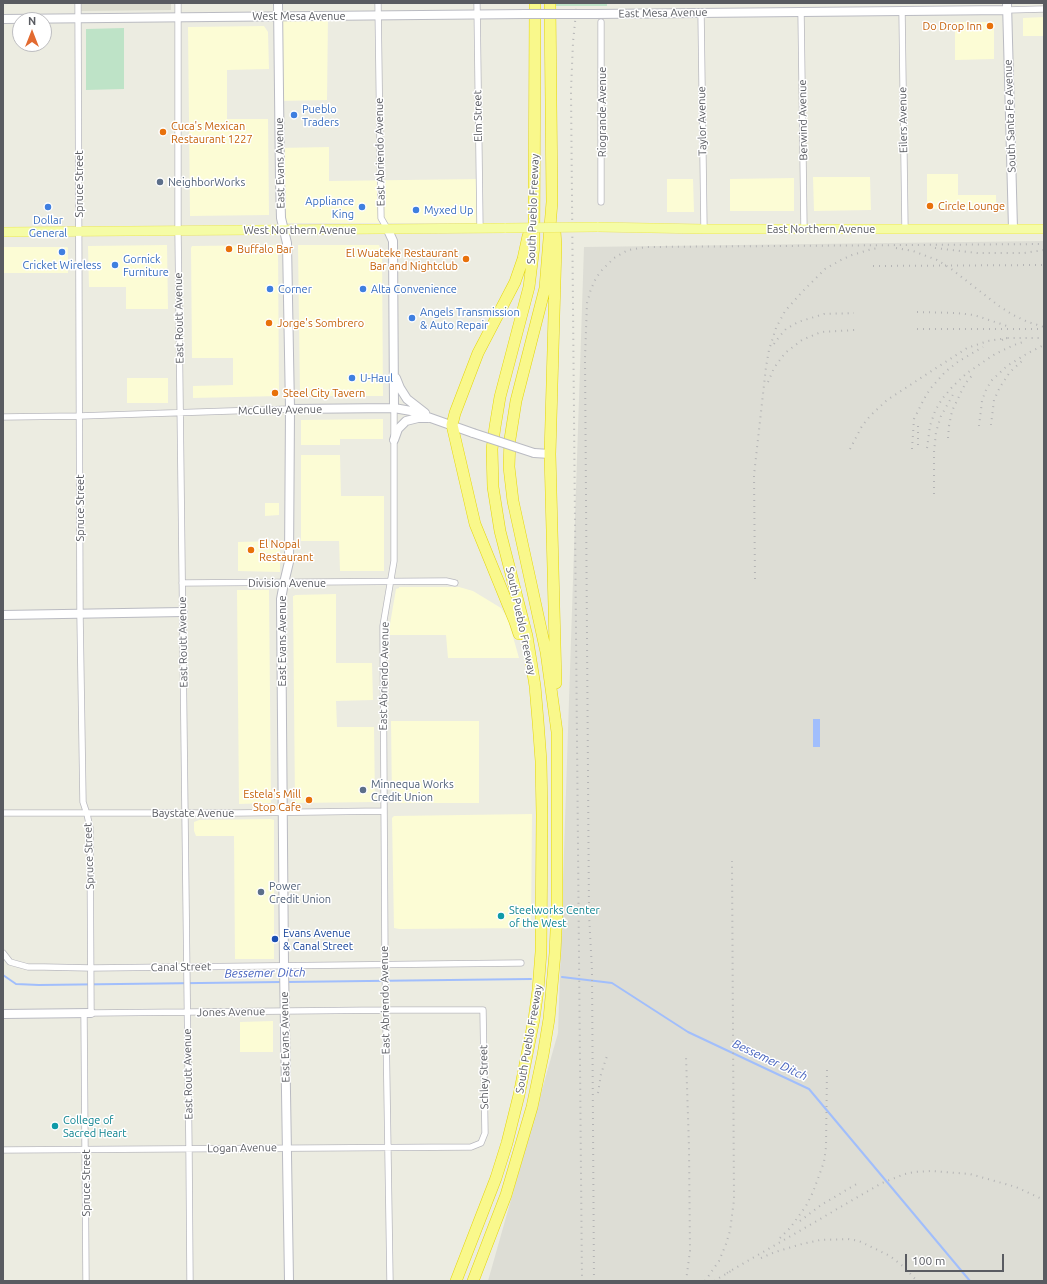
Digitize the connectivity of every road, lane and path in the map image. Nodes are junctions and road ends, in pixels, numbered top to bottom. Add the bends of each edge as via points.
1 (78, 3) edge
2 (178, 3) edge
3 (278, 3) edge
4 (378, 3) edge
5 (477, 3) edge
6 (535, 3) edge
7 (550, 3) edge
8 (1007, 6) edge
9 (906, 8) edge
10 (1044, 9) edge
11 (801, 12) junction
12 (701, 13) junction
13 (477, 14) junction
14 (594, 14) joint
15 (178, 16) junction
16 (378, 16) junction
17 (278, 17) junction
18 (3, 18) edge
19 (78, 18) junction
20 (601, 22) dead end
21 (534, 194) junction
22 (552, 202) junction
23 (601, 202) dead end
24 (597, 227) joint
25 (480, 229) junction
26 (704, 229) junction
27 (804, 229) junction
28 (905, 229) junction
29 (1014, 229) junction
30 (1044, 229) edge
31 (284, 230) junction
32 (388, 230) junction
33 (178, 231) junction
34 (3, 232) edge
35 (79, 232) junction
36 (394, 372) junction
37 (394, 408) junction
38 (290, 410) junction
39 (180, 413) junction
40 (3, 416) edge
41 (79, 416) junction
42 (432, 418) junction
43 (452, 425) junction
44 (394, 440) junction
45 (550, 454) junction
46 (391, 582) junction
47 (182, 583) junction
48 (284, 583) junction
49 (455, 583) dead end
50 (183, 612) junction
51 (3, 615) edge
52 (80, 615) junction
53 (535, 686) junction
54 (557, 732) junction
55 (384, 811) junction
56 (283, 812) junction
57 (3, 813) edge
58 (185, 813) junction
59 (88, 814) junction
60 (3, 953) edge
61 (521, 962) dead end
62 (385, 964) junction
63 (284, 966) junction
64 (187, 967) junction
65 (91, 968) junction
66 (386, 1010) junction
67 (483, 1010) joint
68 (285, 1011) junction
69 (187, 1012) junction
70 (87, 1013) junction
71 (3, 1014) edge
72 (481, 1143) joint
73 (287, 1148) junction
74 (387, 1148) junction
75 (86, 1149) junction
76 (3, 1150) edge
77 (189, 1150) junction
78 (494, 1229) junction
79 (86, 1281) edge
80 (190, 1281) edge
81 (288, 1281) edge
82 (390, 1281) edge
83 (456, 1281) edge
84 (473, 1281) edge
85 (478, 1281) edge

1 - 19 street, Spruce Street
2 - 15 street, East Routt Avenue
3 - 17 street, East Evans Avenue
4 - 16 street, East Abriendo Avenue
5 - 13 street, Elm Street
6 - 21 highway, South Pueblo Freeway
7 - 22 highway, South Pueblo Freeway
8 - 9 street, East Mesa Avenue
8 - 10 street, East Mesa Avenue
8 - 29 street, South Santa Fe Avenue
9 - 11 street, East Mesa Avenue
9 - 28 street, Eilers Avenue
11 - 12 street, East Mesa Avenue
11 - 27 street, Berwind Avenue
12 - 14 street, East Mesa Avenue
12 - 26 street, Taylor Avenue
13 - 14 street, West Mesa Avenue, bridge
13 - 16 street, West Mesa Avenue
13 - 25 street, Elm Street
15 - 17 street, West Mesa Avenue
15 - 19 street, West Mesa Avenue
15 - 33 street, East Routt Avenue
16 - 17 street, West Mesa Avenue
16 - 32 street, East Abriendo Avenue via 381,218
17 - 31 street, East Evans Avenue via 281,218
18 - 19 street, West Mesa Avenue
19 - 35 street, Spruce Street
20 - 23 street, Riogrande Avenue
21 - 43 highway via 528,240 515,282 478,353
21 - 53 highway, South Pueblo Freeway via 534,246 529,286 500,397 492,449 493,487 500,531 527,636
22 - 45 highway via 556,246
22 - 54 highway, South Pueblo Freeway via 545,288 515,408 509,467 513,501 546,652
24 - 25 main road, West Northern Avenue, bridge
24 - 26 main road, East Northern Avenue
25 - 32 main road, West Northern Avenue
26 - 27 main road, East Northern Avenue
27 - 28 main road, East Northern Avenue
28 - 29 main road, East Northern Avenue
29 - 30 main road, East Northern Avenue
31 - 32 main road, West Northern Avenue
31 - 33 main road, West Northern Avenue
31 - 38 street, East Evans Avenue via 287,243
32 - 36 street, East Abriendo Avenue via 393,241
33 - 35 main road, West Northern Avenue
33 - 39 street, East Routt Avenue
34 - 35 main road, West Northern Avenue
35 - 41 street, Spruce Street
36 - 37 street, East Abriendo Avenue
36 - 42 street via 407,399
37 - 38 street, McCulley Avenue
37 - 42 street, McCulley Avenue
37 - 44 street, East Abriendo Avenue
38 - 39 street, McCulley Avenue
38 - 48 street, East Evans Avenue via 289,562
39 - 41 street, McCulley Avenue
39 - 47 street, East Routt Avenue
40 - 41 street, McCulley Avenue
41 - 52 street, Spruce Street
42 - 43 street, McCulley Avenue
42 - 44 street via 406,421 398,429
43 - 45 street, McCulley Avenue, bridge via 534,453
43 - 53 highway via 475,524 516,622
44 - 46 street, East Abriendo Avenue via 394,561
45 - 54 highway
46 - 48 street, Division Avenue
46 - 49 street, Division Avenue
46 - 55 street, East Abriendo Avenue via 383,626
47 - 48 street, Division Avenue
47 - 50 street, East Routt Avenue
48 - 56 street, East Evans Avenue via 281,599
50 - 52 street
50 - 58 street, East Routt Avenue
51 - 52 street
52 - 59 street, Spruce Street via 83,802
53 - 83 highway, South Pueblo Freeway via 541,754 542,816 542,918 538,990 519,1095 507,1143
54 - 78 highway, South Pueblo Freeway via 556,930 549,1019 532,1107
55 - 56 street, Baystate Avenue
55 - 62 street, East Abriendo Avenue
56 - 58 street, Baystate Avenue
56 - 63 street, East Evans Avenue
57 - 59 street, Baystate Avenue
58 - 59 street, Baystate Avenue
58 - 64 street, East Routt Avenue
59 - 65 street, Spruce Street
60 - 65 street, Canal Street via 10,962 28,967
61 - 62 street, Canal Street
62 - 63 street, Canal Street
62 - 66 street, East Abriendo Avenue
63 - 64 street, Canal Street
63 - 68 street, East Evans Avenue
64 - 65 street, Canal Street
64 - 69 street, East Routt Avenue
65 - 70 street, Spruce Street
66 - 67 street, Jones Avenue
66 - 68 street, Jones Avenue
66 - 74 street, East Abriendo Avenue
67 - 72 street, Schley Street via 485,1132
68 - 69 street, Jones Avenue
68 - 73 street, East Evans Avenue
69 - 70 street, Jones Avenue
69 - 77 street, East Routt Avenue
70 - 71 street, Jones Avenue
70 - 75 street, Spruce Street
72 - 74 street, Logan Avenue via 471,1147
73 - 74 street, Logan Avenue
73 - 77 street, Logan Avenue
73 - 81 street, East Evans Avenue
74 - 82 street, East Abriendo Avenue
75 - 76 street, Logan Avenue
75 - 77 street, Logan Avenue
75 - 79 street, Spruce Street
77 - 80 street, East Routt Avenue
78 - 84 highway, South Pueblo Freeway
78 - 85 highway

